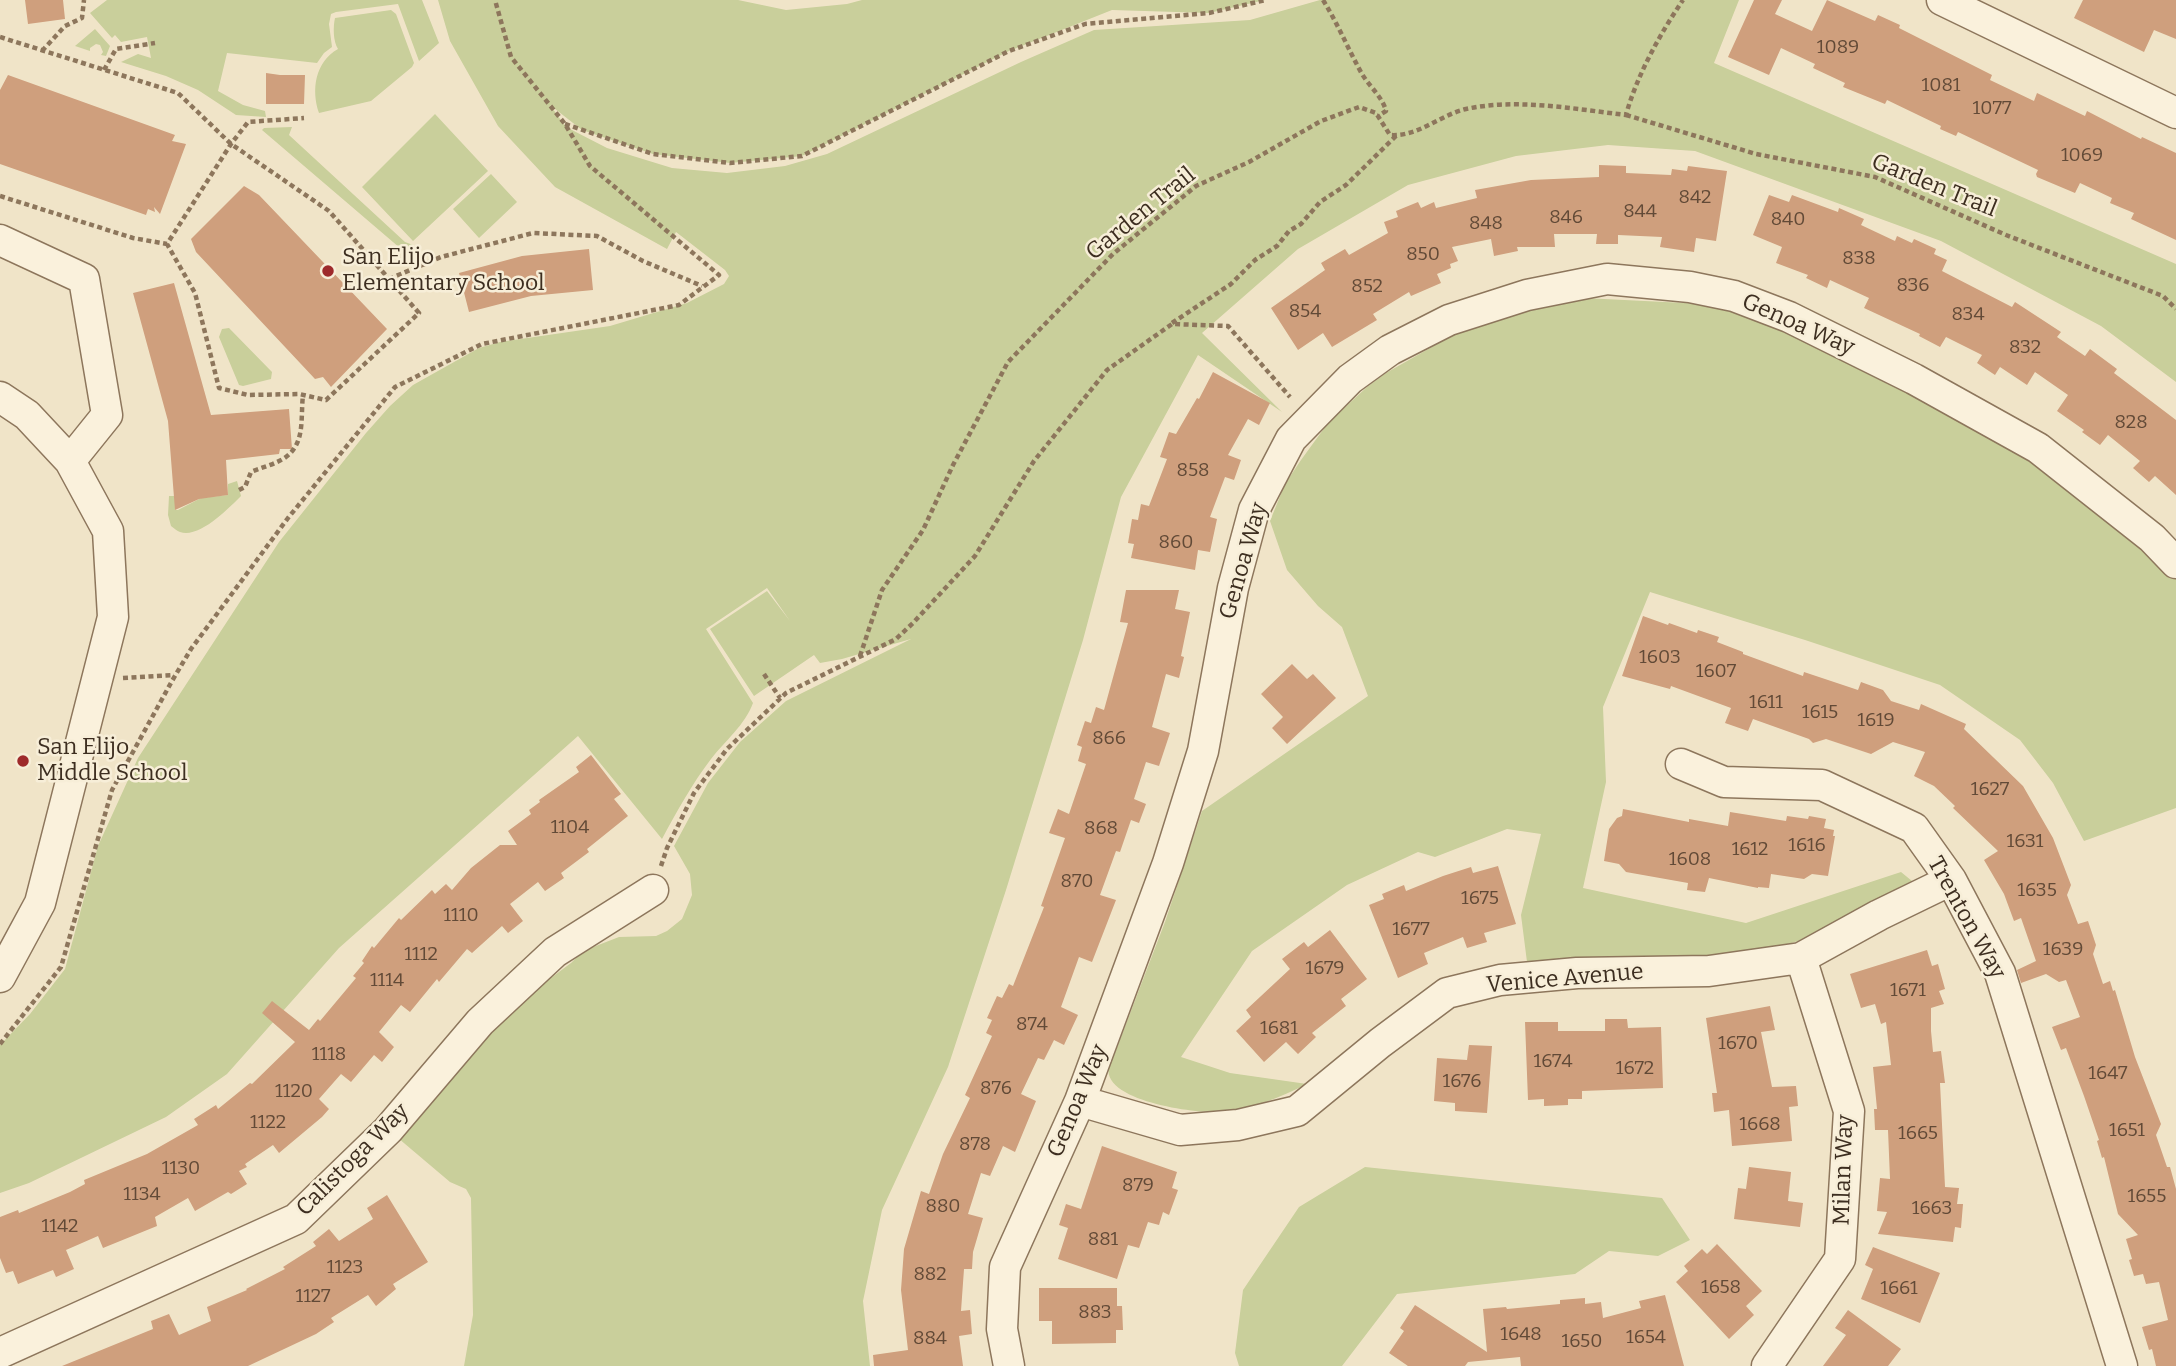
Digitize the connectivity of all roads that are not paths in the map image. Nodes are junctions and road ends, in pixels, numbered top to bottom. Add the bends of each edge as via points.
1 (1942, 0) edge
2 (2176, 113) edge
3 (0, 240) edge
4 (0, 397) edge
5 (70, 461) junction
6 (2176, 563) edge
7 (1681, 764) dead end
8 (1951, 880) junction
9 (653, 890) dead end
10 (1801, 958) junction
11 (0, 977) edge
12 (1080, 1101) junction
13 (0, 1353) edge
14 (1009, 1366) edge
15 (1767, 1366) edge
16 (2122, 1366) edge

1 - 2 street
3 - 5 street via 84,279 107,415
4 - 5 street via 27,415
5 - 11 street via 108,531 113,617 40,903
6 - 12 street, Genoa Way via 2152,538 2038,448 1914,379 1789,317 1734,296 1607,279 1527,295 1449,320 1390,350 1350,379 1291,439 1254,510 1233,588 1203,751 1168,863
7 - 8 street, Trenton Way via 1724,782 1822,785 1914,828
8 - 10 street, Venice Avenue
8 - 16 street, Trenton Way via 2000,973
9 - 13 street, Calistoga Way via 555,952 480,1022 388,1130 296,1219
10 - 12 street, Venice Avenue via 1709,971 1577,973 1500,980 1447,993 1297,1111 1238,1125 1181,1130
10 - 15 street, Milan Way via 1849,1111 1840,1259
12 - 14 street, Genoa Way via 1005,1267 1002,1329

